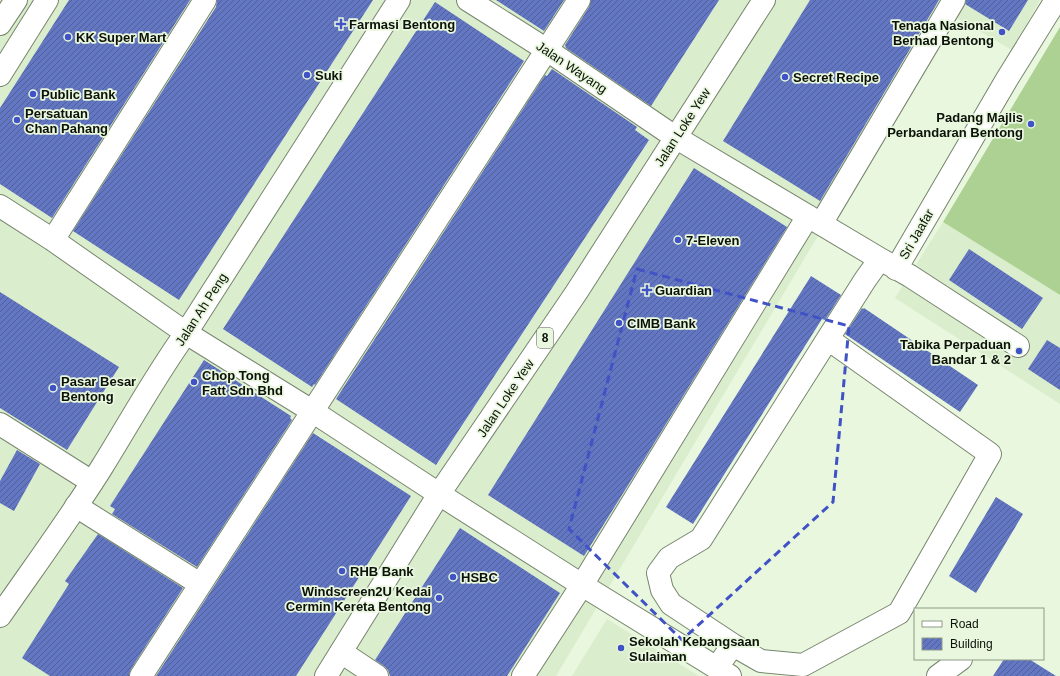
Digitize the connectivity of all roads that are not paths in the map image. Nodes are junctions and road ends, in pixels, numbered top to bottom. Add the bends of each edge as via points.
1 (16, 0) edge
2 (47, 0) edge
3 (205, 0) edge
4 (399, 0) edge
5 (468, 0) edge
6 (579, 0) edge
7 (764, 0) edge
8 (954, 0) edge
9 (1056, 0) edge
10 (0, 24) edge
11 (547, 50) junction
12 (0, 75) edge
13 (675, 137) junction
14 (0, 206) edge
15 (815, 220) junction
16 (54, 240) junction
17 (888, 264) junction
18 (186, 333) junction
19 (828, 339) junction
20 (1018, 346) dead end
21 (312, 411) junction
22 (0, 424) edge
23 (92, 482) junction
24 (439, 494) junction
25 (76, 506) junction
26 (200, 584) junction
27 (582, 585) junction
28 (0, 616) edge
29 (733, 645) junction
30 (341, 652) junction
31 (960, 660) edge
32 (724, 672) edge
33 (141, 676) edge
34 (326, 676) edge
35 (377, 676) edge
36 (523, 676) edge
37 (938, 676) edge

1 - 10 street
2 - 12 street
3 - 16 street
4 - 18 street, Jalan Ah Peng
5 - 11 street, Jalan Wayang
6 - 11 street
7 - 13 street, Jalan Loke Yew / 8
8 - 15 street
9 - 17 street, Sri Jaafar
11 - 13 street, Jalan Wayang
11 - 21 street
13 - 15 street, Sri Jaafar
13 - 24 street, Jalan Loke Yew / 8 via 576,293
14 - 16 street
15 - 17 street, Sri Jaafar
15 - 27 street
16 - 18 street
17 - 19 street via 865,280
17 - 20 street
18 - 21 street
18 - 23 street, Jalan Ah Peng
19 - 29 street via 701,539 669,558 658,573 662,590 671,604
19 - 29 street via 990,454 899,613 803,665 761,661
21 - 24 street
21 - 26 street
22 - 23 street
23 - 25 street, Jalan Ah Peng
24 - 27 street
24 - 30 street, Jalan Loke Yew / 8
25 - 26 street
25 - 28 street, Jalan Ah Peng
26 - 33 street
27 - 32 street
27 - 36 street
29 - 32 street
30 - 34 street, Jalan Loke Yew / 8
30 - 35 street
31 - 37 street

